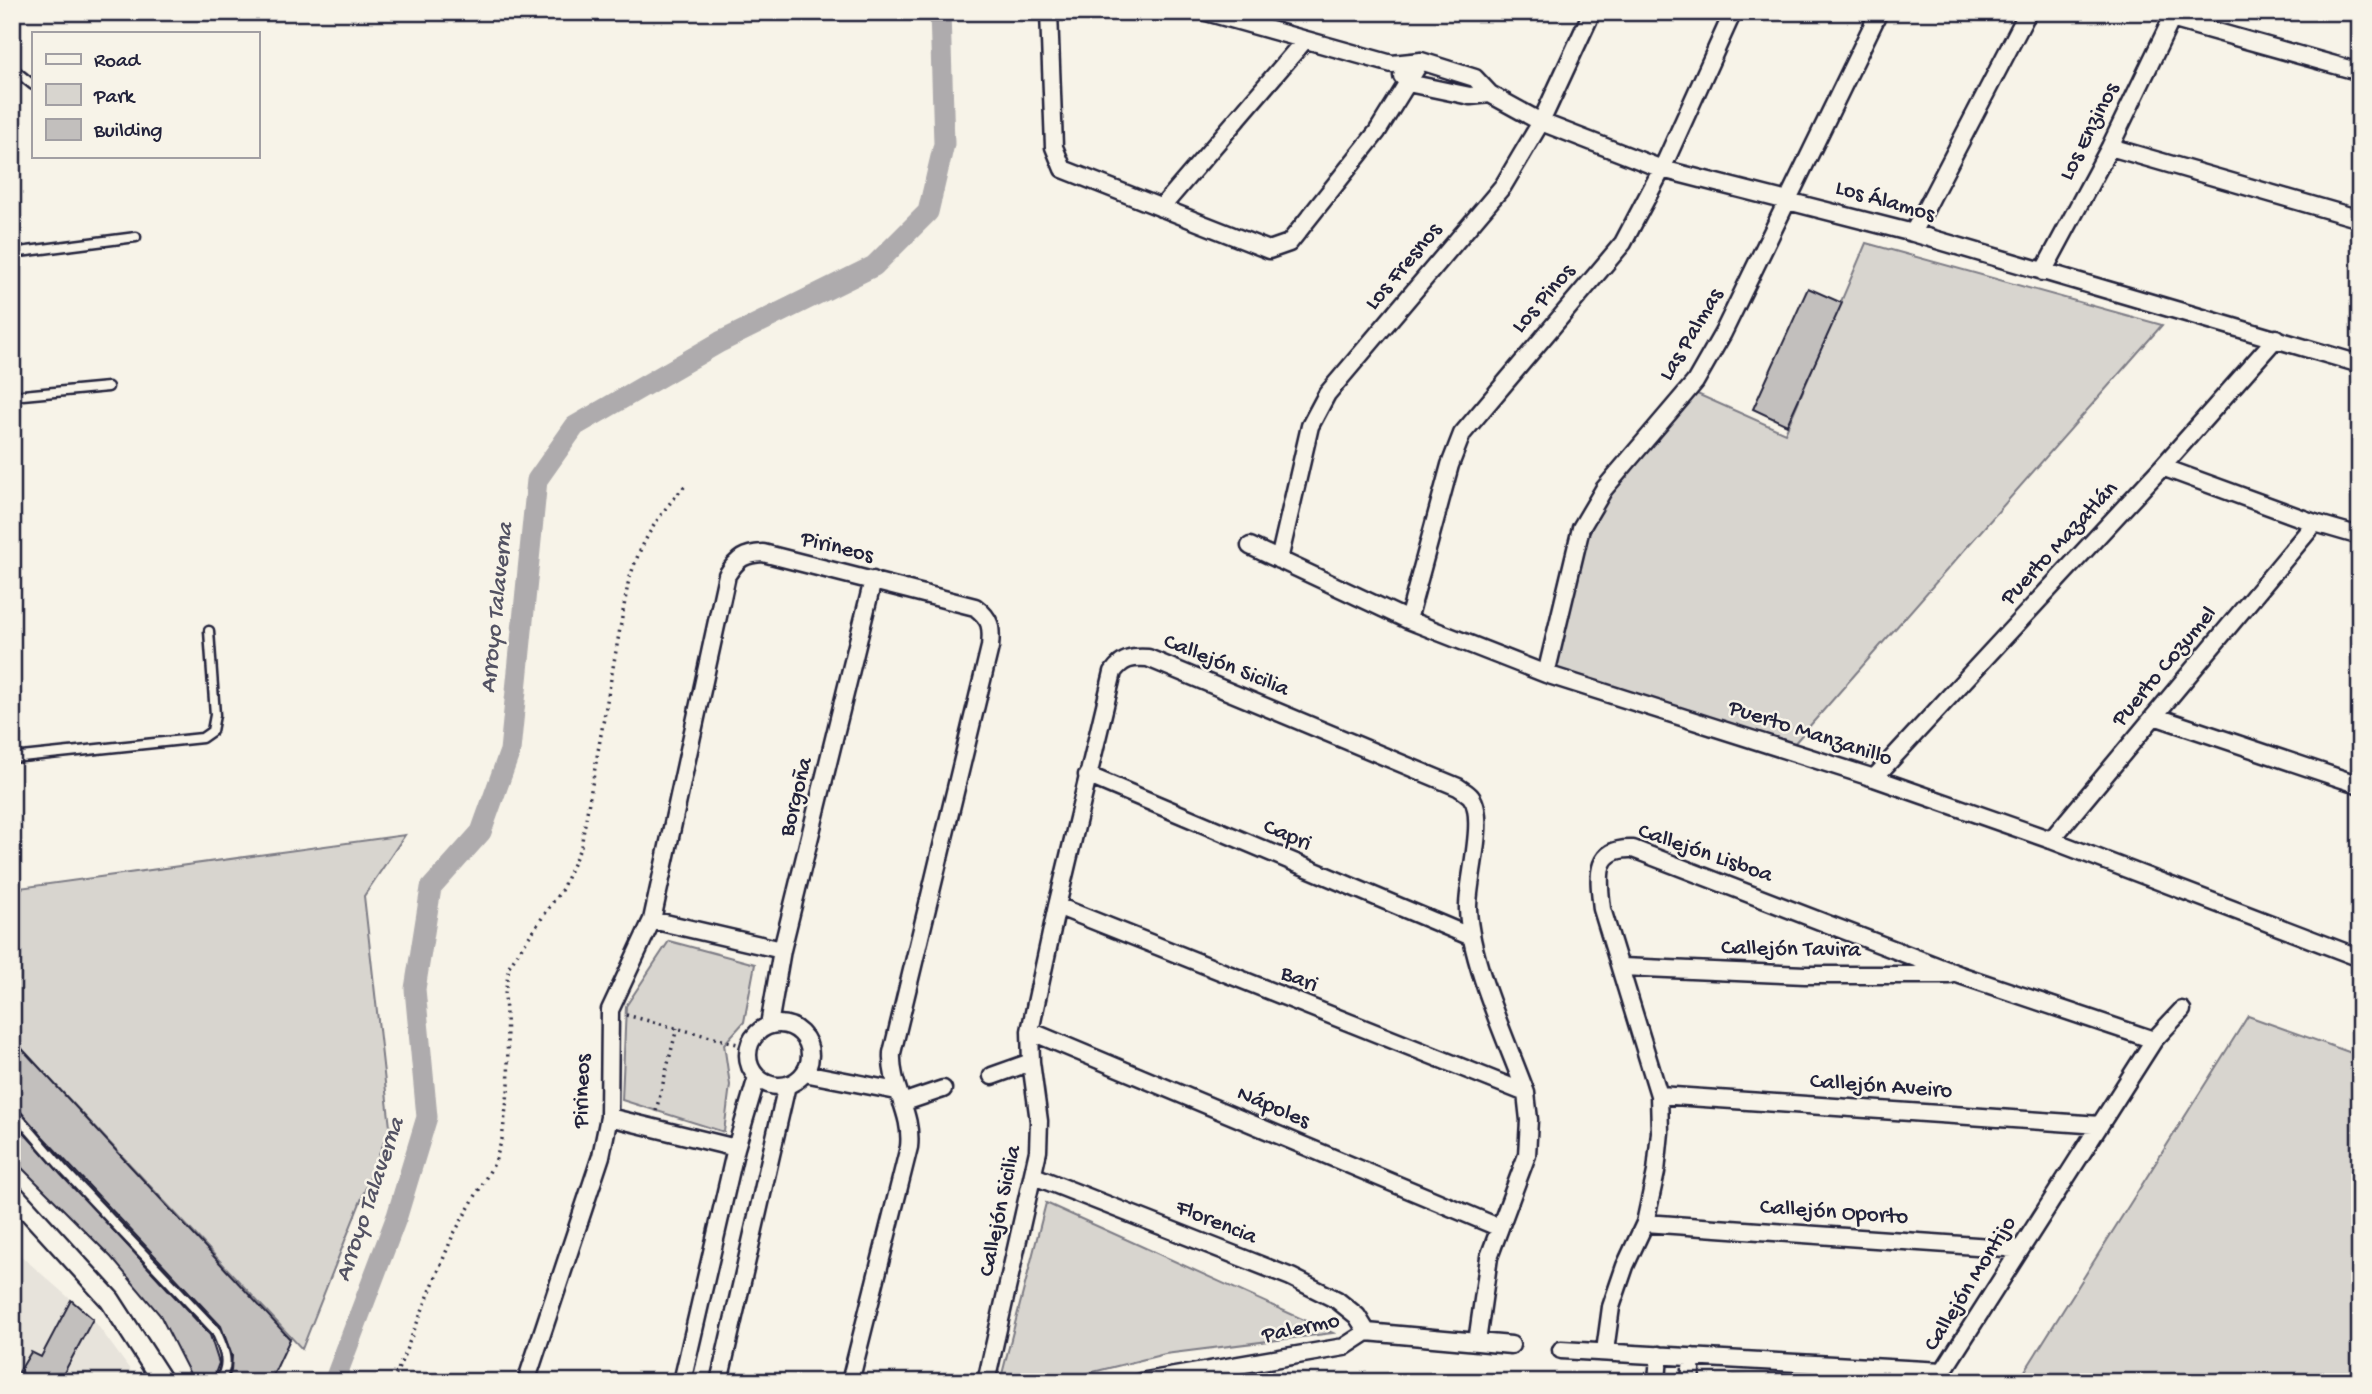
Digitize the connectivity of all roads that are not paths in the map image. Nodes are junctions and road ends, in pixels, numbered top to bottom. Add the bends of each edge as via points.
1 (1049, 12) edge
2 (1206, 12) edge
3 (1592, 12) edge
4 (1733, 12) edge
5 (1879, 12) edge
6 (2028, 12) edge
7 (2173, 16) edge
8 (1304, 41) junction
9 (1421, 61) junction
10 (1392, 65) junction
11 (12, 68) edge
12 (2360, 72) edge
13 (1408, 83) junction
14 (32, 84) edge
15 (1490, 94) junction
16 (1541, 122) junction
17 (2110, 147) junction
18 (1662, 169) junction
19 (1789, 199) junction
20 (1161, 208) junction
21 (2360, 219) edge
22 (1913, 233) junction
23 (136, 237) dead end
24 (12, 253) edge
25 (2043, 272) junction
26 (2276, 338) junction
27 (2360, 364) edge
28 (108, 387) dead end
29 (12, 396) edge
30 (2162, 467) junction
31 (2315, 523) junction
32 (2360, 536) edge
33 (1250, 546) dead end
34 (1279, 561) junction
35 (873, 580) junction
36 (1408, 620) junction
37 (209, 631) dead end
38 (1546, 674) junction
39 (2154, 716) junction
40 (12, 758) edge
41 (1087, 775) junction
42 (1874, 778) junction
43 (2360, 785) edge
44 (2051, 840) junction
45 (1056, 906) junction
46 (652, 920) junction
47 (1469, 936) junction
48 (782, 950) junction
49 (2360, 958) edge
50 (1622, 967) junction
51 (1960, 975) junction
52 (2182, 1010) dead end
53 (769, 1025) junction
54 (1030, 1031) junction
55 (2154, 1041) junction
56 (1031, 1062) junction
57 (804, 1073) junction
58 (992, 1076) dead end
59 (757, 1077) junction
60 (787, 1085) junction
61 (943, 1088) dead end
62 (1526, 1093) junction
63 (1659, 1095) junction
64 (900, 1097) junction
65 (12, 1110) edge
66 (609, 1117) junction
67 (2100, 1125) junction
68 (736, 1148) junction
69 (1034, 1176) junction
70 (12, 1193) edge
71 (1645, 1223) junction
72 (1498, 1227) junction
73 (2020, 1249) junction
74 (1367, 1332) junction
75 (1477, 1342) junction
76 (1511, 1345) dead end
77 (1561, 1350) dead end
78 (1605, 1351) junction
79 (1659, 1355) junction
80 (1692, 1357) junction
81 (1944, 1377) edge
82 (163, 1382) edge
83 (218, 1382) edge
84 (526, 1382) edge
85 (682, 1382) edge
86 (719, 1382) edge
87 (850, 1382) edge
88 (986, 1382) edge
89 (1140, 1382) edge
90 (1657, 1382) edge
91 (1690, 1382) edge

1 - 20 street via 1057,160 1077,176
2 - 8 street
3 - 16 street, Los Fresnos
4 - 18 street, Los Pinos
5 - 19 street, Las Palmas
6 - 22 street
7 - 12 street
7 - 17 street, Los Enzinos
8 - 10 street
8 - 20 street
9 - 10 street
9 - 13 street
9 - 15 street, Los Álamos via 1475,78
10 - 13 street
11 - 14 lane
13 - 15 street via 1470,96
13 - 20 street via 1377,132 1280,249 1256,247
15 - 16 street, Los Álamos
16 - 18 street, Los Álamos
16 - 34 street, Los Fresnos via 1503,186 1327,394 1310,426
17 - 21 street
17 - 25 street, Los Enzinos
18 - 19 street, Los Álamos
18 - 36 street, Los Pinos via 1623,243 1462,434
19 - 22 street, Los Álamos
19 - 38 street, Las Palmas via 1695,382 1604,489 1581,528
22 - 25 street, Los Álamos
23 - 24 lane
25 - 26 street, Los Álamos
26 - 27 street, Los Álamos
26 - 30 street, Puerto Mazatlán
28 - 29 lane
30 - 31 street
30 - 42 street, Puerto Mazatlán
31 - 32 street
31 - 39 street, Puerto Cozumel
33 - 34 street, Puerto Manzanillo
34 - 36 street, Puerto Manzanillo
35 - 46 street, Pirineos via 763,553 747,553 727,575
35 - 48 street, Borgoña
35 - 64 street, Pirineos via 975,607 992,627 892,1053 891,1073
36 - 38 street, Puerto Manzanillo
37 - 40 lane via 215,715 212,731 202,738
38 - 42 street, Puerto Manzanillo
39 - 43 street
39 - 44 street, Puerto Cozumel
41 - 45 street, Callejón Sicilia
41 - 47 street, Capri
41 - 47 street, Callejón Sicilia via 1113,672 1120,662 1133,657 1148,658 1458,787 1471,797 1477,810
42 - 44 street, Puerto Manzanillo
44 - 49 street, Puerto Manzanillo
45 - 54 street, Callejón Sicilia
45 - 62 street, Bari
46 - 48 street
46 - 66 street, Pirineos via 610,1010
47 - 62 street, Callejón Sicilia
48 - 53 street, Borgoña
50 - 51 street, Callejón Tavira via 1805,975
50 - 51 street, Callejón Lisboa via 1602,909 1599,879 1601,864 1621,849 1658,859
50 - 63 street, Callejón Lisboa
51 - 55 street, Callejón Lisboa
52 - 55 street, Callejón Montijo
53 - 57 street via 788,1025 803,1036 810,1054
53 - 59 street via 753,1037 749,1047 748,1058
54 - 56 street, Callejón Sicilia
54 - 72 street, Nápoles
55 - 67 street, Callejón Montijo
56 - 58 street
56 - 69 street, Callejón Sicilia via 1039,1121
57 - 60 street
57 - 64 street
59 - 60 street via 776,1086
59 - 68 street
60 - 86 street
61 - 64 street
62 - 72 street, Callejón Sicilia via 1527,1155
63 - 67 street, Callejón Aveiro
63 - 71 street, Callejón Lisboa via 1656,1172
64 - 87 street, Pirineos via 911,1129 909,1147
65 - 83 lane via 216,1331 226,1360
66 - 68 street
66 - 84 street, Pirineos via 587,1202
67 - 73 street, Callejón Montijo
68 - 85 street
69 - 74 street, Florencia via 1291,1277 1337,1300 1357,1316
69 - 88 street, Callejón Sicilia
70 - 82 street via 110,1300
71 - 73 street, Callejón Oporto
71 - 78 street, Callejón Lisboa via 1611,1307
72 - 75 street, Callejón Sicilia
73 - 81 street, Callejón Montijo
74 - 75 street, Palermo
74 - 89 street, Palermo via 1344,1347
75 - 76 street, Palermo
77 - 78 street, Callejón Montijo
78 - 79 street, Callejón Montijo
79 - 80 street, Callejón Montijo
79 - 90 street
80 - 81 street, Callejón Montijo
80 - 91 street

